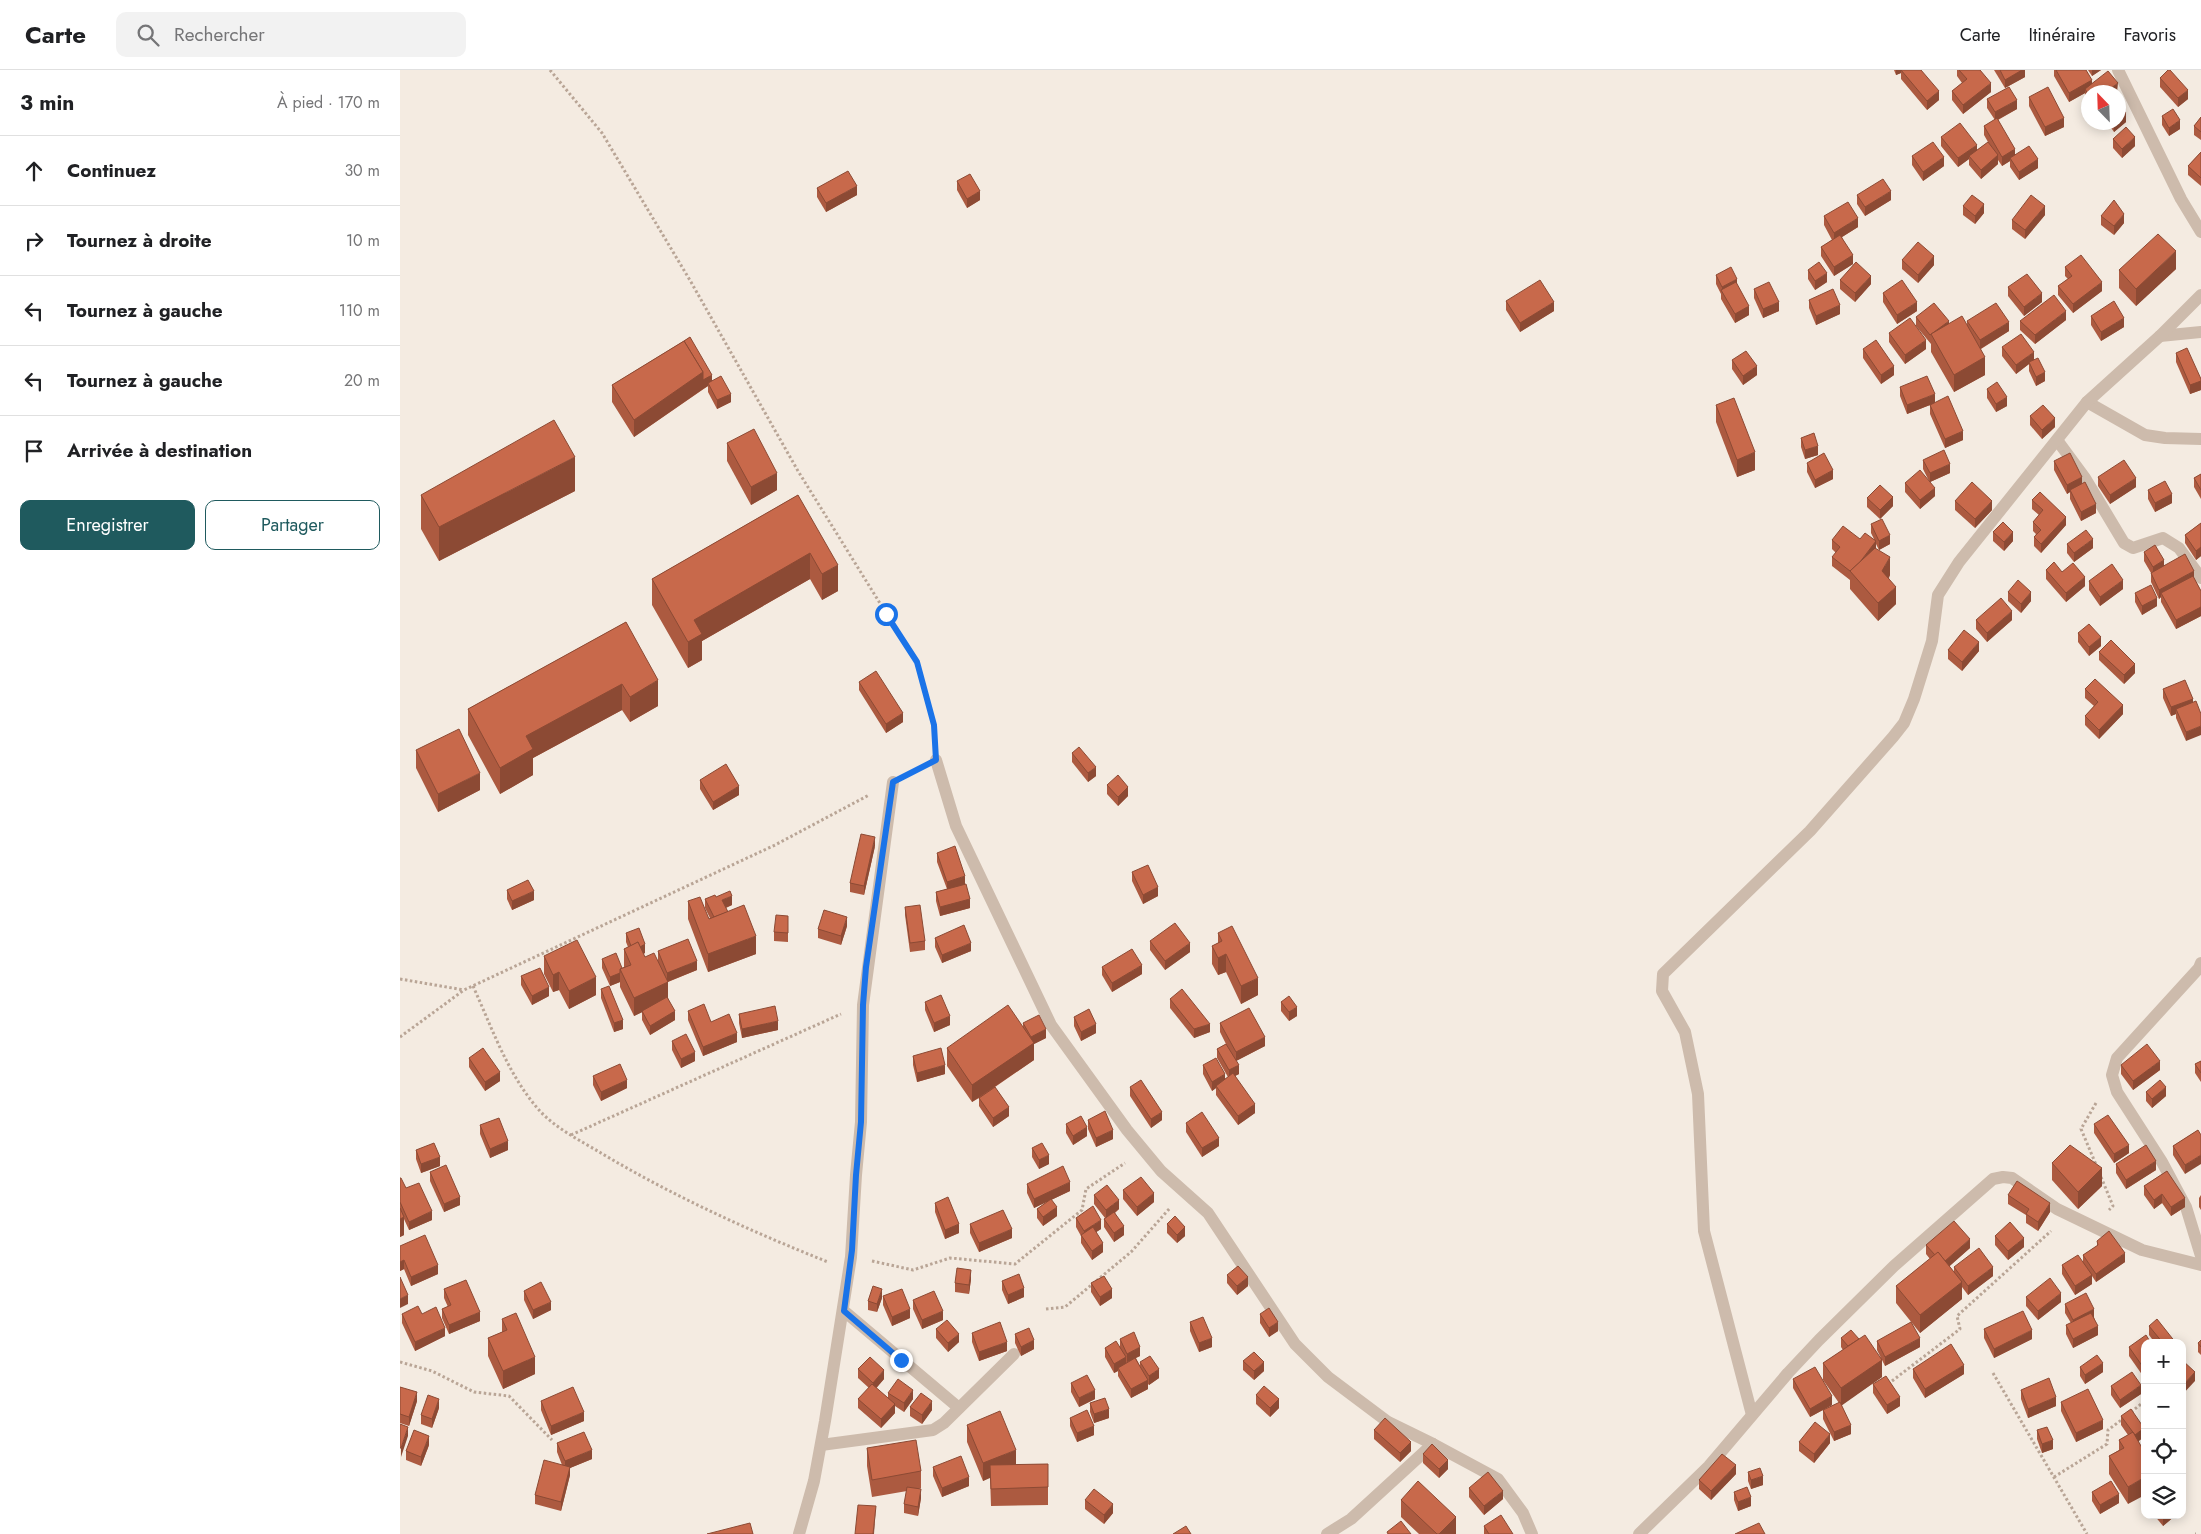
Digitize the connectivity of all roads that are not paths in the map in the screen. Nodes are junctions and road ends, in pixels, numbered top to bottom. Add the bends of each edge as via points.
1 (2118, 70) edge
2 (2201, 232) edge
3 (2201, 295) edge
4 (2201, 332) edge
5 (2160, 336) junction
6 (2087, 402) junction
7 (2201, 439) edge
8 (2057, 440) junction
9 (2201, 578) edge
10 (936, 760) road end
11 (893, 782) road end
12 (2201, 963) edge
13 (2201, 1256) edge
14 (2201, 1265) edge
15 (844, 1311) junction
16 (1014, 1354) dead end
17 (959, 1408) junction
18 (1752, 1416) junction
19 (821, 1444) junction
20 (1433, 1444) junction
21 (799, 1534) edge
22 (1327, 1534) edge
23 (1532, 1534) edge
24 (1638, 1534) edge

1 - 2 street via 2181,199
3 - 5 street
4 - 5 street
5 - 6 street
6 - 7 street via 2145,435
6 - 8 street
8 - 9 street via 2085,478 2124,542 2133,548 2163,538 2179,548
8 - 18 street via 1977,539 1938,595 1932,642 1904,723 1810,831 1663,974 1662,990 1685,1032 1698,1094 1704,1232
10 - 20 street via 956,826 1051,1025 1144,1150 1208,1213 1295,1344 1328,1377 1388,1422
11 - 15 street via 863,1005 861,1122
12 - 13 street via 2117,1058 2112,1075 2117,1092 2162,1162 2186,1207
14 - 18 street via 2142,1250 2057,1209 2012,1178 1993,1179 1894,1266 1812,1347
15 - 17 street
15 - 19 street
16 - 17 street
17 - 19 street via 933,1430
18 - 24 street via 1708,1466
19 - 21 street
20 - 22 street via 1351,1519
20 - 23 street via 1498,1479 1523,1513

